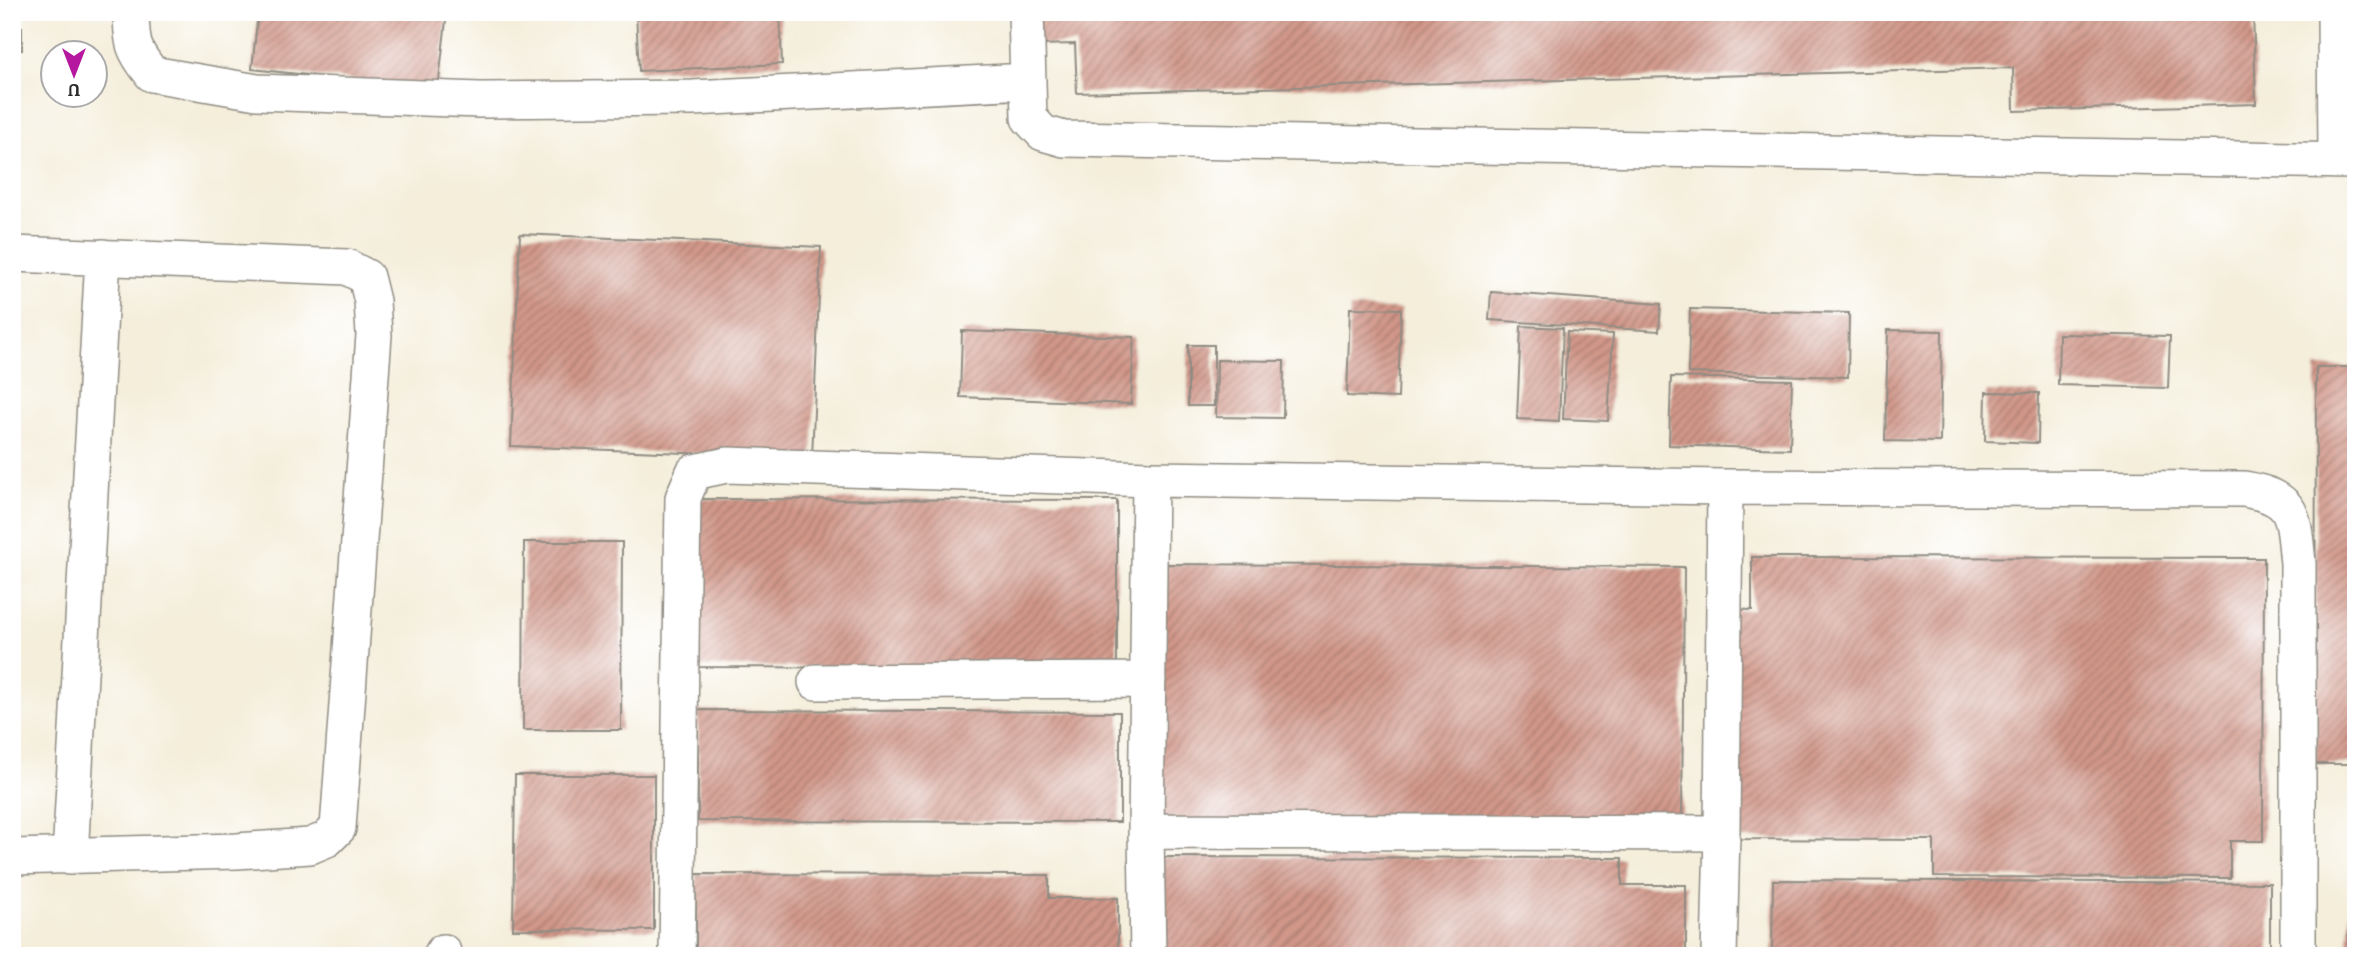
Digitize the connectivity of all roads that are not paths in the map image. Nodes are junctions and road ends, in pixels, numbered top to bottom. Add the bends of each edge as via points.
1 (131, 12) edge
2 (1026, 12) edge
3 (2335, 12) edge
4 (1028, 81) junction
5 (2346, 161) edge
6 (12, 254) edge
7 (103, 257) junction
8 (1150, 479) junction
9 (1725, 487) junction
10 (1148, 680) junction
11 (816, 682) dead end
12 (1146, 831) junction
13 (1722, 833) junction
14 (12, 857) edge
15 (70, 857) junction
16 (677, 956) edge
17 (1148, 956) edge
18 (1719, 956) edge
19 (2298, 956) edge

1 - 4 lane via 137,55 152,74 257,92 480,100 692,99
2 - 4 lane
3 - 5 lane
4 - 5 lane via 1030,117 1043,133 1063,139
6 - 7 lane
7 - 15 lane
7 - 15 lane via 347,267 366,277 374,335 338,828 310,846
8 - 9 lane
8 - 10 lane
8 - 16 lane via 727,465 694,472 683,498
9 - 13 lane
9 - 19 lane via 2244,489 2269,493 2288,507 2298,563
10 - 11 lane
10 - 12 lane
12 - 13 lane
12 - 17 lane
13 - 18 lane
14 - 15 lane

